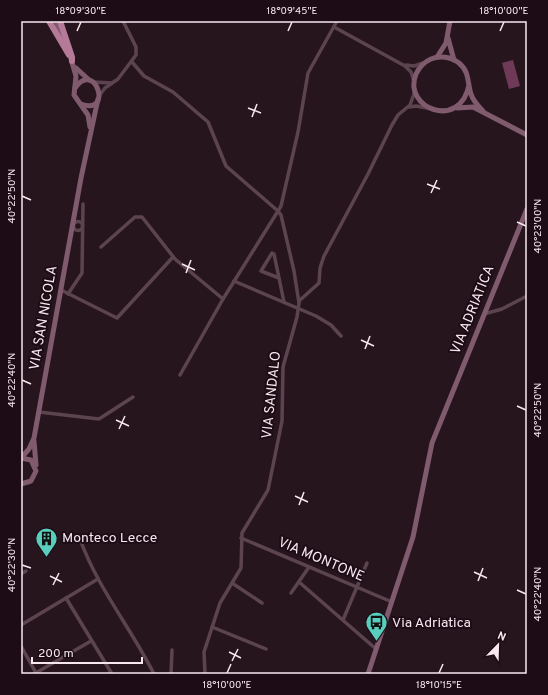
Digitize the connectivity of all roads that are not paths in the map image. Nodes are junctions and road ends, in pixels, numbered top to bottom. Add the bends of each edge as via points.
1 (50, 21) edge
2 (56, 21) edge
3 (60, 21) edge
4 (123, 21) edge
5 (332, 21) edge
6 (450, 21) edge
7 (336, 24) edge
8 (448, 35) junction
9 (437, 57) junction
10 (454, 60) junction
11 (72, 61) junction
12 (132, 62) junction
13 (401, 63) junction
14 (424, 63) junction
15 (92, 81) junction
16 (115, 82) junction
17 (469, 85) junction
18 (76, 88) junction
19 (415, 88) junction
20 (99, 98) junction
21 (80, 104) junction
22 (455, 108) junction
23 (405, 110) junction
24 (432, 110) junction
25 (483, 111) junction
26 (90, 134) junction
27 (527, 135) edge
28 (83, 204) dead end
29 (527, 209) edge
30 (278, 211) junction
31 (74, 225) junction
32 (83, 226) junction
33 (101, 247) dead end
34 (173, 257) junction
35 (279, 278) junction
36 (234, 281) junction
37 (61, 290) junction
38 (68, 294) junction
39 (527, 296) edge
40 (223, 299) junction
41 (299, 301) junction
42 (284, 302) junction
43 (298, 309) junction
44 (484, 314) junction
45 (341, 336) dead end
46 (180, 374) dead end
47 (134, 397) dead end
48 (39, 412) junction
49 (34, 438) junction
50 (21, 458) edge
51 (36, 468) junction
52 (22, 484) edge
53 (241, 538) junction
54 (80, 539) dead end
55 (368, 563) dead end
56 (309, 567) junction
57 (26, 571) dead end
58 (21, 574) edge
59 (98, 579) junction
60 (299, 582) junction
61 (232, 583) junction
62 (357, 588) junction
63 (291, 592) dead end
64 (66, 598) junction
65 (392, 602) junction
66 (262, 603) dead end
67 (343, 620) junction
68 (21, 625) edge
69 (212, 627) junction
70 (91, 641) junction
71 (21, 646) edge
72 (266, 649) dead end
73 (376, 649) junction
74 (172, 650) dead end
75 (35, 674) edge
76 (111, 674) edge
77 (154, 674) edge
78 (171, 674) edge
79 (205, 674) edge
80 (368, 674) edge

1 - 11 highway
2 - 11 street
3 - 11 highway
4 - 12 street via 136,47 136,55
5 - 7 street
6 - 8 street
7 - 13 street
7 - 30 street via 308,73 298,132 283,200
8 - 9 street
8 - 10 street
9 - 10 street
9 - 14 street
10 - 17 street via 465,70
11 - 15 street
11 - 18 street, VIA SAN NICOLA
12 - 16 street
12 - 30 street via 144,76 173,92 208,122 226,166
13 - 14 street via 414,66
13 - 19 street via 411,72
14 - 19 street via 418,69
15 - 16 street via 107,84
15 - 18 street via 82,81
15 - 20 street via 99,88
16 - 20 street via 106,88
17 - 22 street via 467,94
17 - 25 street via 471,95
18 - 21 street, VIA SAN NICOLA via 74,95
19 - 23 street via 412,102
19 - 24 street via 419,99
20 - 21 street via 92,105
20 - 26 street, VIA SAN NICOLA
21 - 26 street, VIA SAN NICOLA via 89,118
22 - 24 street
22 - 25 street via 473,107
23 - 24 street via 416,106
23 - 41 street via 398,115 392,125 324,256 319,283
25 - 27 street
26 - 31 street, VIA SAN NICOLA
28 - 32 street, VIA SAN NICOLA
29 - 44 street, VIA ADRIATICA
30 - 36 street
30 - 41 street, VIA SANDALO via 282,215
31 - 32 street via 76,230 82,229
31 - 37 street, VIA SAN NICOLA
32 - 38 street, VIA SAN NICOLA via 82,273
33 - 34 street via 133,218 140,216 146,220
34 - 38 street via 117,318
34 - 40 street
35 - 35 street via 274,254 272,253 261,271
35 - 42 street
36 - 40 street
36 - 42 street
37 - 38 street
37 - 48 street, VIA SAN NICOLA
39 - 44 street via 502,309
40 - 46 street
41 - 43 street, VIA SANDALO
42 - 43 street
43 - 45 street via 321,318
43 - 53 street, VIA SANDALO via 283,367 282,422 271,480 264,499
44 - 65 street, VIA ADRIATICA via 432,443 413,537
47 - 48 street via 99,419
48 - 49 street, VIA SAN NICOLA
49 - 50 street, VIA SAN NICOLA
49 - 51 street, VIA SAN NICOLA
50 - 51 street, VIA SAN NICOLA via 31,460
51 - 52 street via 34,478
53 - 56 street, VIA MONTONE
53 - 61 street, VIA SANDALO via 242,563
54 - 59 street
55 - 62 street
56 - 60 street
56 - 62 street, VIA MONTONE
57 - 58 street
59 - 64 street
59 - 77 street
60 - 63 street
60 - 67 street
61 - 66 street
61 - 69 street, VIA SANDALO via 220,604
62 - 65 street, VIA MONTONE
62 - 67 street
64 - 68 street
64 - 70 street
65 - 73 street, VIA ADRIATICA
67 - 73 street
69 - 72 street
69 - 79 street, VIA SANDALO via 203,657
70 - 75 street
70 - 76 street
71 - 75 street
73 - 80 street, VIA ADRIATICA
74 - 78 street

